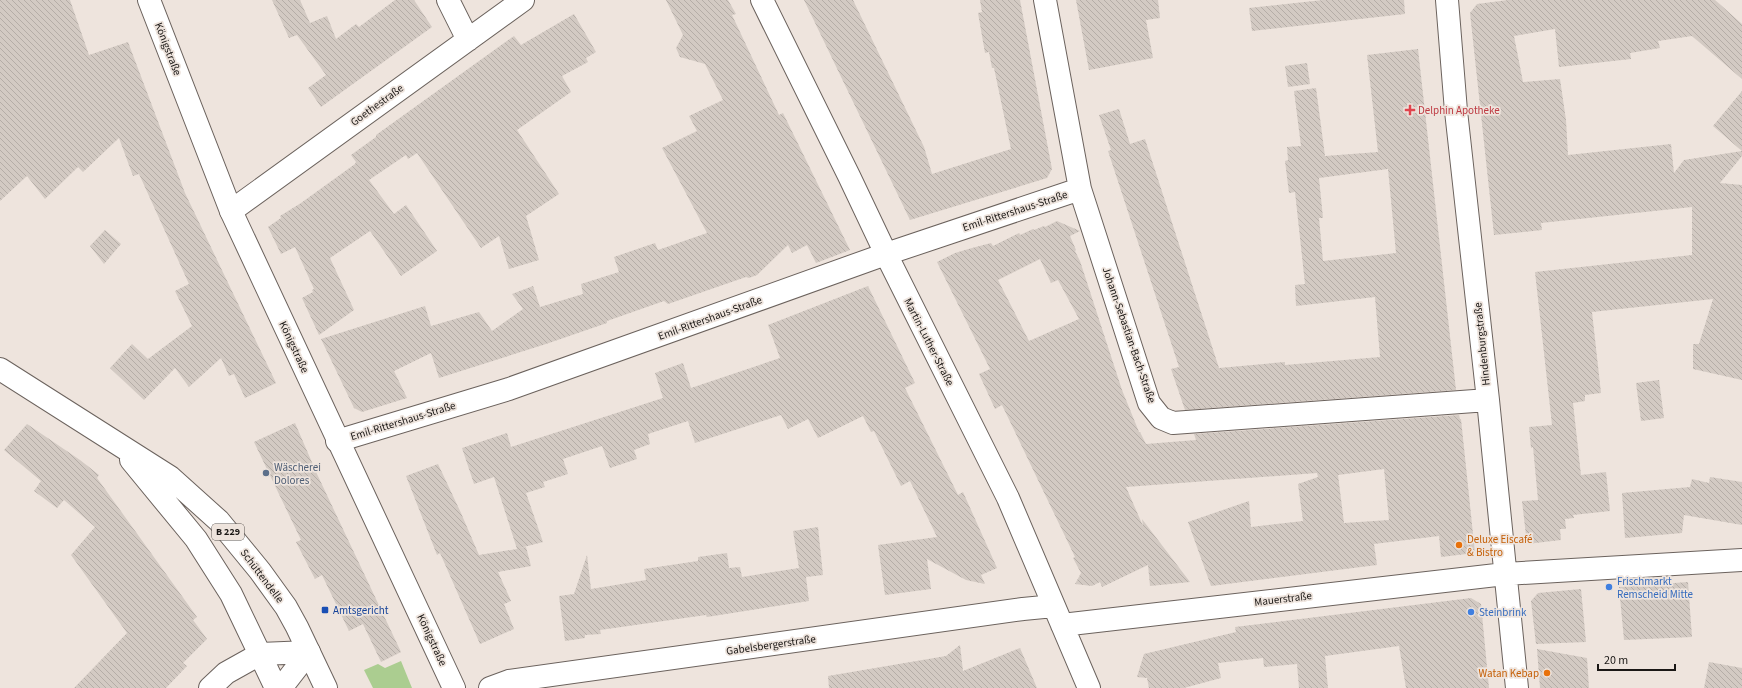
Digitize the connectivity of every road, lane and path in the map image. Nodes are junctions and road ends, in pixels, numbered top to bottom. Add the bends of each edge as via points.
1 (149, 0) edge
2 (448, 0) edge
3 (523, 0) edge
4 (762, 0) edge
5 (1045, 0) edge
6 (1446, 0) edge
7 (468, 40) junction
8 (1080, 190) junction
9 (231, 211) junction
10 (886, 254) junction
11 (0, 369) edge
12 (1488, 400) junction
13 (114, 441) junction
14 (337, 441) junction
15 (1742, 560) edge
16 (1505, 574) junction
17 (1058, 615) junction
18 (309, 652) junction
19 (260, 654) junction
20 (210, 688) edge
21 (276, 688) edge
22 (281, 688) edge
23 (326, 688) edge
24 (454, 688) edge
25 (490, 688) edge
26 (1089, 688) edge
27 (1517, 688) edge

1 - 9 street, Königstraße
2 - 7 street
3 - 7 street, Goethestraße
4 - 10 street, Martin-Luther-Straße
5 - 8 street, Johann-Sebastian-Bach-Straße
6 - 12 street, Hindenburgstraße
7 - 9 street, Goethestraße
8 - 10 street, Emil-Rittershaus-Straße
8 - 12 street, Johann-Sebastian-Bach-Straße via 1149,403 1161,418 1173,423
9 - 14 street, Königstraße
10 - 14 street, Emil-Rittershaus-Straße via 509,389
10 - 17 street, Martin-Luther-Straße via 1008,498
11 - 13 street, Schüttendelle / B 229
12 - 16 street, Hindenburgstraße
13 - 18 street, Schüttendelle / B 229 via 170,477 219,521 286,607
13 - 19 street, Schüttendelle / B 229 via 196,539 231,594
14 - 24 street, Königstraße
15 - 16 street, Mauerstraße
16 - 17 street, Mauerstraße
16 - 27 street, Hindenburgstraße
17 - 25 street, Gabelsbergerstraße via 1023,609 509,681
17 - 26 street, Martin-Luther-Straße
18 - 19 street
18 - 22 street
18 - 23 street, Schüttendelle / B 229
19 - 20 street via 226,673
19 - 21 street, Schüttendelle / B 229

